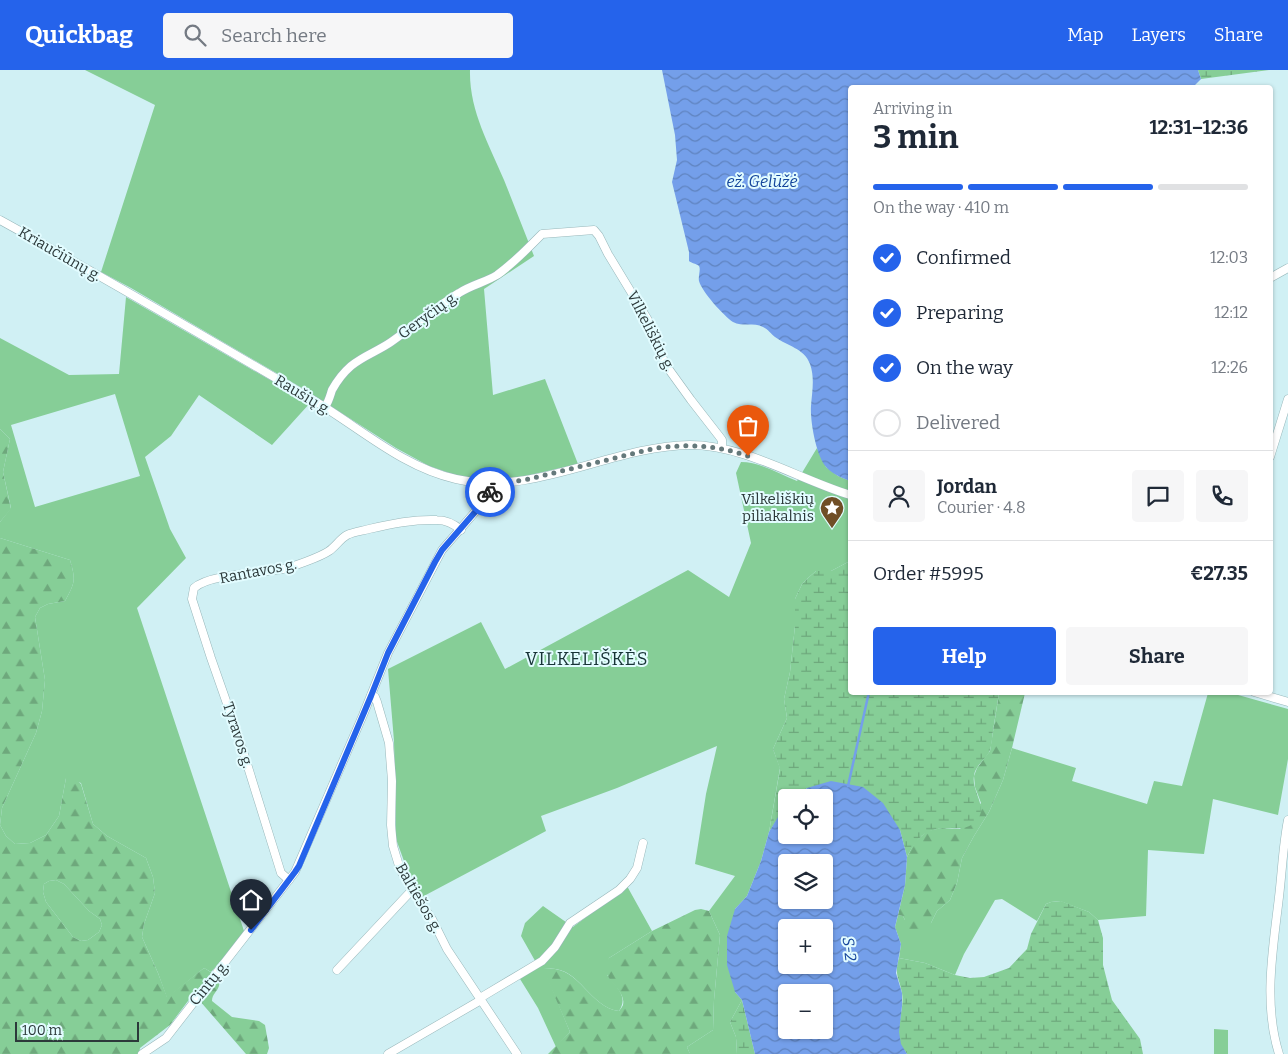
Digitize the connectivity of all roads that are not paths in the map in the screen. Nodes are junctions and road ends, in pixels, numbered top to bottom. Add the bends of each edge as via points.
1 (0, 220) edge
2 (599, 236) joint
3 (1288, 268) edge
4 (1273, 276) edge
5 (120, 288) joint
6 (1288, 399) edge
7 (325, 407) junction
8 (1273, 447) edge
9 (722, 448) junction
10 (491, 484) junction
11 (848, 494) edge
12 (461, 530) junction
13 (194, 588) joint
14 (1264, 695) edge
15 (371, 696) junction
16 (1288, 702) edge
17 (1288, 820) edge
18 (643, 843) dead end
19 (289, 880) junction
20 (1284, 888) edge
21 (412, 890) junction
22 (337, 970) dead end
23 (480, 999) junction
24 (142, 1054) edge
25 (388, 1054) edge
26 (517, 1054) edge
27 (1279, 1054) edge

1 - 5 street, Kriaučiūnų g.
2 - 7 street, Geryčių g. via 594,230 542,234 496,275 461,291 396,339 351,366 332,390
2 - 9 street, Vilkeliškių g. via 648,320 665,364 722,440
3 - 4 street
5 - 7 street, Raušių g.
6 - 8 street
7 - 10 street, Raušių g. via 416,464 455,479
9 - 10 street, Raušių g. via 692,445 656,448 525,480
9 - 11 street, Raušių g.
10 - 12 street, Cintų g. via 489,495
12 - 13 street, Rantavos g. via 447,521 438,520 397,523 352,533 324,554 284,568 218,578
12 - 15 street, Cintų g. via 435,562 388,653
13 - 19 street, Tyravos g. via 192,599 282,873
14 - 16 street
15 - 19 street, Cintų g. via 299,866
15 - 21 street, Baltiešos g. via 377,702 389,742 393,846 400,869
17 - 20 street
18 - 23 street via 637,868 630,880 570,923 542,961
19 - 24 street, Cintų g. via 166,1038
20 - 27 street via 1270,980 1272,1031
21 - 22 street
21 - 23 street, Baltiešos g.
23 - 25 street
23 - 26 street, Baltiešos g.

